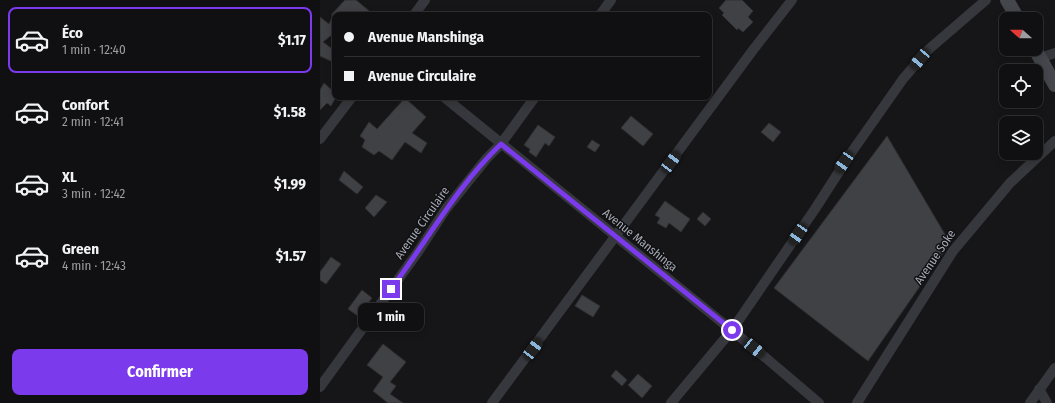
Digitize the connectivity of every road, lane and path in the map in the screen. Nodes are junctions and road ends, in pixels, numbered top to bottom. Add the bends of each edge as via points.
1 (425, 0) edge
2 (611, 0) edge
3 (792, 0) edge
4 (986, 0) edge
5 (1007, 0) edge
6 (416, 12) edge
7 (602, 12) edge
8 (1014, 12) edge
9 (1043, 53) edge
10 (1055, 53) edge
11 (1039, 56) edge
12 (1055, 85) edge
13 (350, 100) edge
14 (448, 100) edge
15 (533, 100) edge
16 (320, 139) edge
17 (1055, 141) edge
18 (501, 144) junction
19 (616, 237) junction
20 (732, 330) junction
21 (1055, 368) edge
22 (320, 387) edge
23 (1039, 389) junction
24 (492, 403) edge
25 (671, 403) edge
26 (819, 403) edge
27 (857, 403) edge
28 (1030, 403) edge
29 (1047, 403) edge

1 - 6 street
2 - 7 street
3 - 19 street
4 - 20 street via 928,50 903,79
5 - 8 street
9 - 10 street
11 - 12 street
13 - 16 street
14 - 18 street, Avenue Manshinga
15 - 18 street, Avenue Circulaire
17 - 27 street, Avenue Soke via 1010,183 953,251
18 - 19 street, Avenue Manshinga
18 - 22 street, Avenue Circulaire via 446,209
19 - 20 street, Avenue Manshinga
19 - 24 street
20 - 25 street
20 - 26 street, Avenue Manshinga
21 - 23 street
23 - 28 street
23 - 29 street

